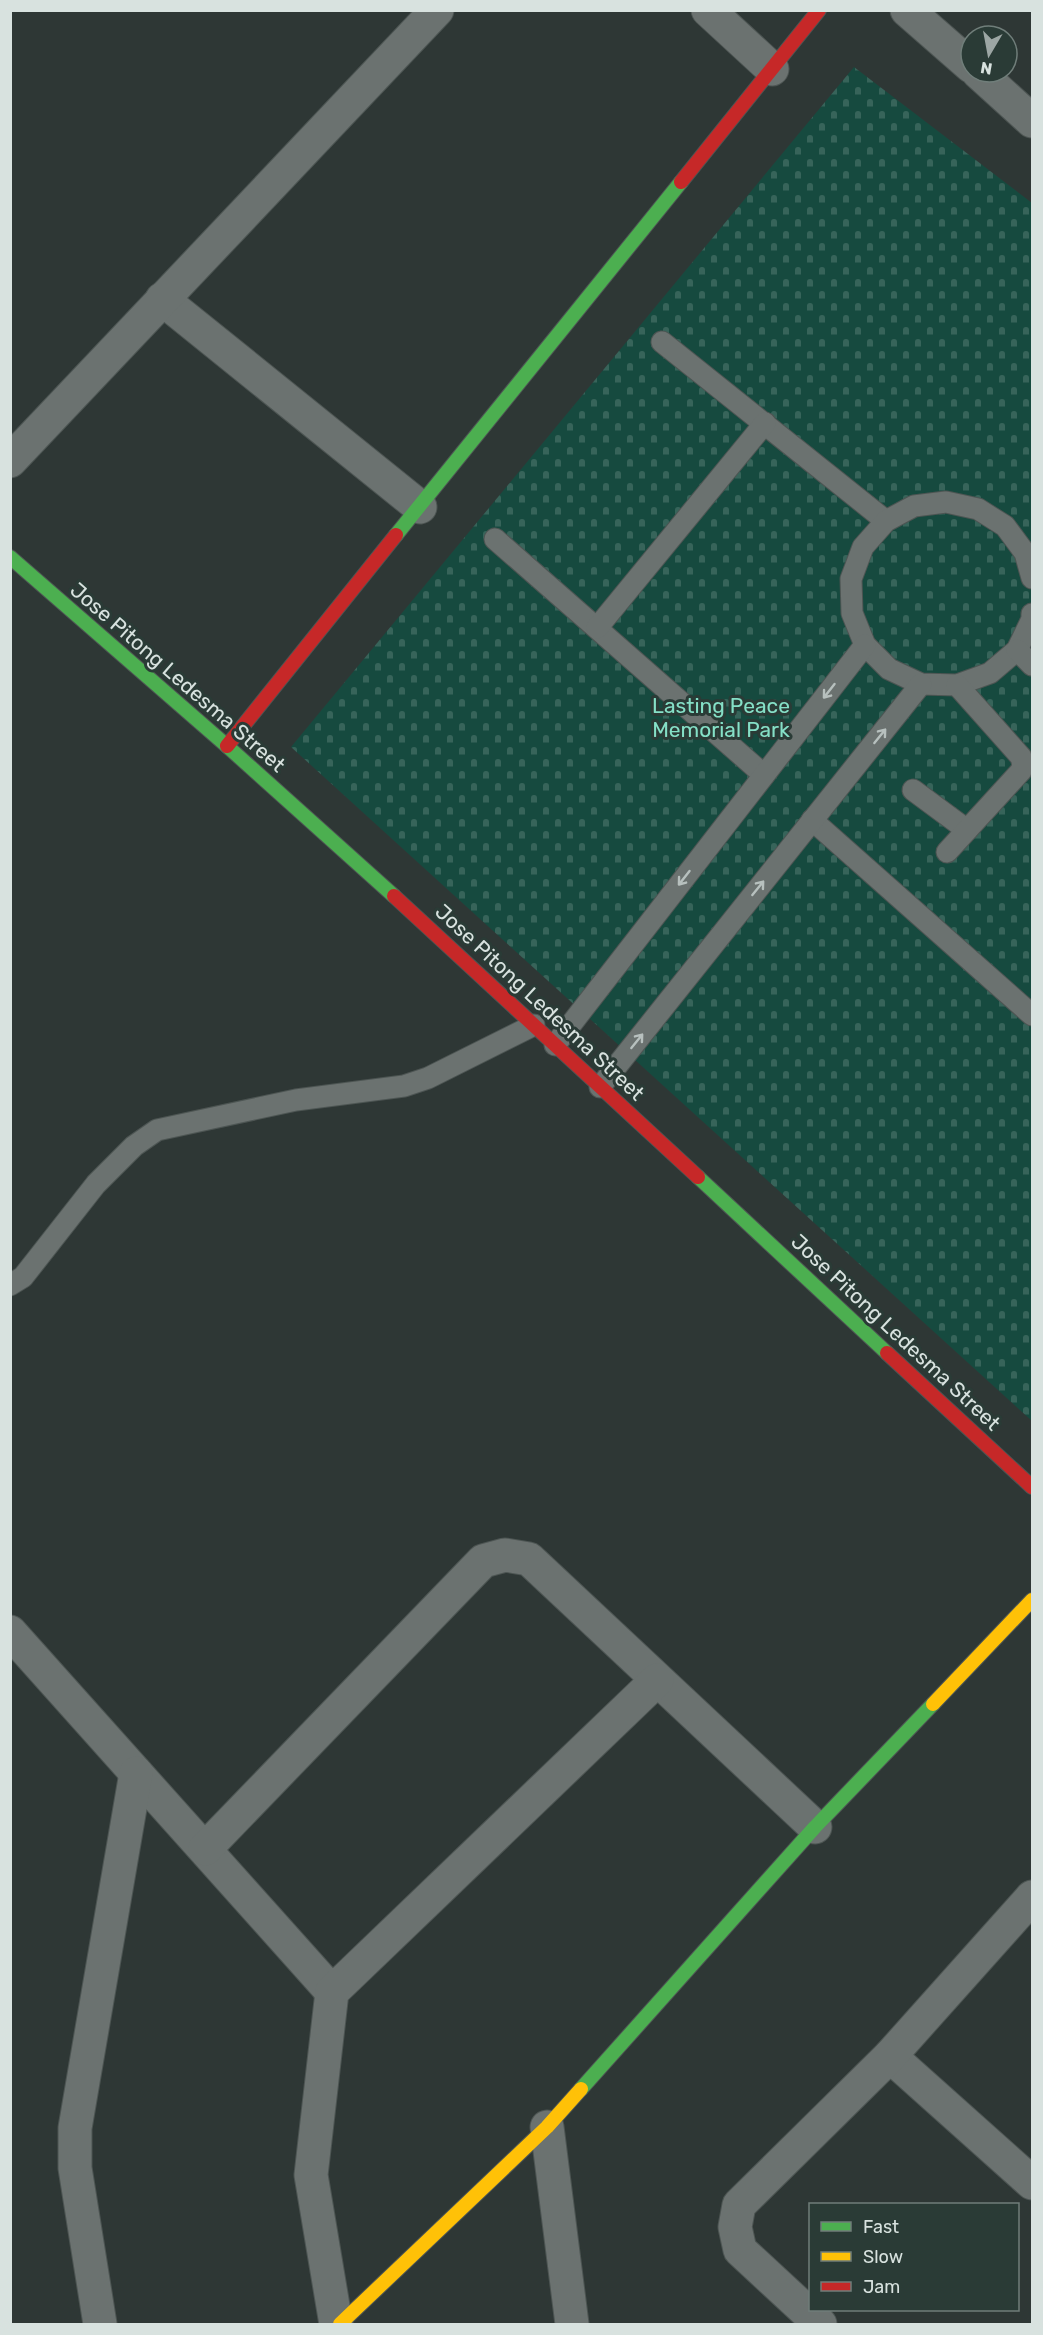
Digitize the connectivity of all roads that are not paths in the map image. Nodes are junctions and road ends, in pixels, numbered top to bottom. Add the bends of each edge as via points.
1 (437, 10) edge
2 (708, 10) edge
3 (819, 10) edge
4 (907, 10) edge
5 (942, 21) edge
6 (959, 47) edge
7 (772, 69) junction
8 (991, 84) edge
9 (1032, 121) edge
10 (162, 299) junction
11 (662, 342) dead end
12 (765, 423) junction
13 (10, 461) edge
14 (420, 507) junction
15 (886, 521) junction
16 (495, 539) dead end
17 (10, 557) edge
18 (1032, 578) edge
19 (1032, 614) edge
20 (597, 628) junction
21 (865, 645) junction
22 (1017, 650) junction
23 (1032, 665) edge
24 (921, 684) junction
25 (957, 685) junction
26 (227, 746) junction
27 (764, 775) junction
28 (913, 790) dead end
29 (812, 820) junction
30 (967, 830) junction
31 (947, 852) dead end
32 (1032, 1015) edge
33 (534, 1025) junction
34 (555, 1045) junction
35 (600, 1087) junction
36 (10, 1285) edge
37 (1032, 1487) edge
38 (1032, 1600) edge
39 (10, 1632) edge
40 (657, 1680) junction
41 (136, 1773) junction
42 (815, 1827) junction
43 (205, 1849) junction
44 (1032, 1897) edge
45 (332, 1992) junction
46 (890, 2056) junction
47 (547, 2127) junction
48 (1032, 2183) edge
49 (814, 2322) edge
50 (100, 2325) edge
51 (338, 2325) edge
52 (572, 2325) edge

1 - 10 street
2 - 7 street
3 - 7 street
4 - 5 street
5 - 6 street
7 - 14 street
8 - 9 street
10 - 13 street
10 - 14 street
11 - 12 lane
12 - 15 lane
12 - 20 lane
14 - 26 street
15 - 18 lane via 914,506 946,502 978,509 1005,526 1025,553
15 - 21 lane via 863,547 851,579 852,613
16 - 20 lane
17 - 26 street, Jose Pitong Ledesma Street
19 - 22 lane
20 - 27 lane
21 - 24 lane via 889,669
21 -> 27 lane
22 - 23 lane
22 - 25 lane via 990,673
24 - 25 lane
29 -> 24 lane
25 - 30 lane via 1023,765
26 - 33 street, Jose Pitong Ledesma Street
27 -> 34 lane
28 - 30 lane
29 - 32 lane
35 -> 29 lane
30 - 31 lane
33 - 34 street, Jose Pitong Ledesma Street
33 - 36 lane via 404,1086 296,1100 157,1130 134,1146 96,1184 22,1277
34 - 35 street, Jose Pitong Ledesma Street
35 - 37 street, Jose Pitong Ledesma Street
38 - 42 street
39 - 41 street
40 - 42 street
40 - 43 street via 529,1559 504,1555 483,1561
40 - 45 street
41 - 43 street
41 - 50 street via 75,2128 75,2168
42 - 47 street
43 - 45 street
44 - 46 street
45 - 51 street via 311,2175
46 - 48 street
46 - 49 street via 739,2205 735,2227 741,2250
47 - 51 street
47 - 52 street

